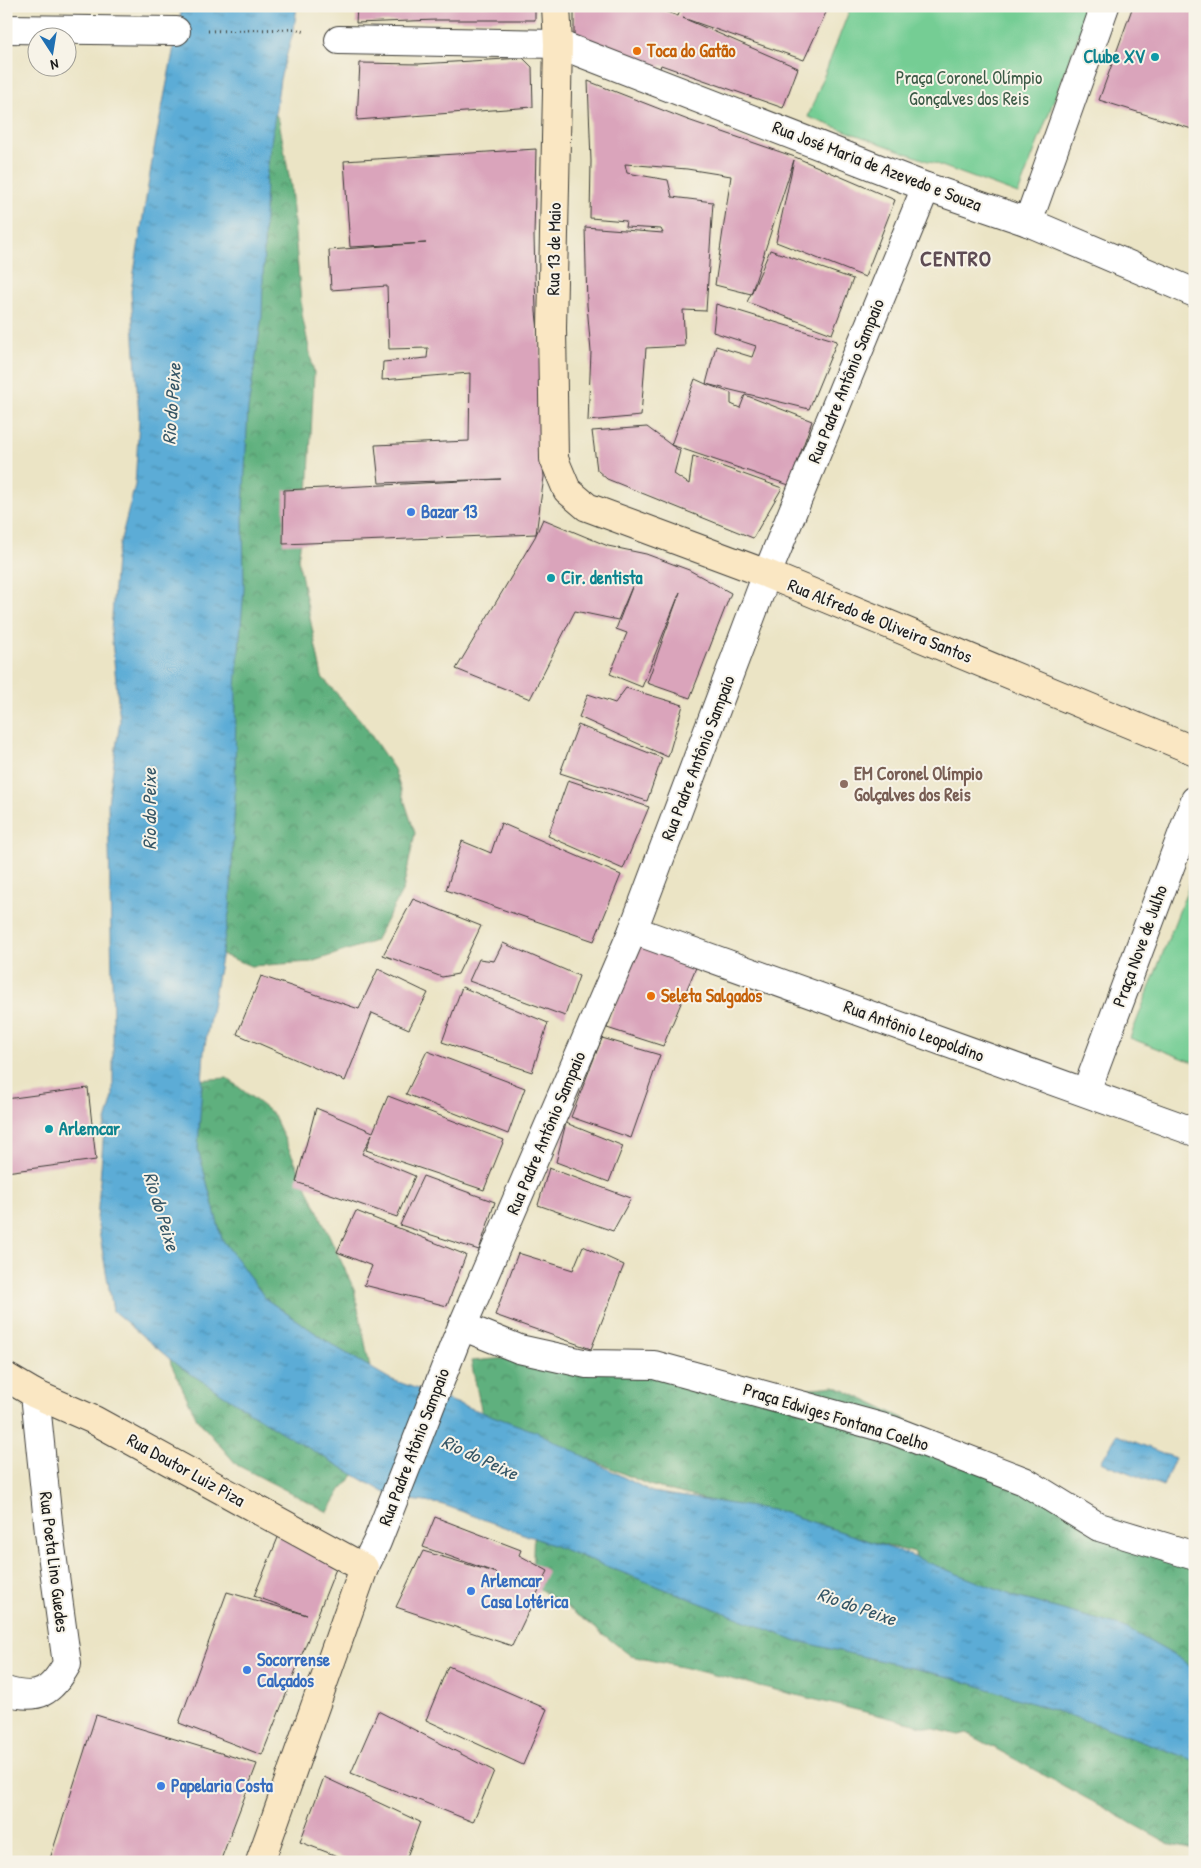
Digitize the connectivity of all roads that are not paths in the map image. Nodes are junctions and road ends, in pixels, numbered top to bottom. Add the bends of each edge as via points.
1 (556, 6) edge
2 (1105, 6) edge
3 (6, 29) edge
4 (176, 31) road end
5 (339, 40) road end
6 (558, 44) junction
7 (926, 187) junction
8 (1028, 222) junction
9 (1195, 293) edge
10 (567, 490) joint
11 (767, 574) junction
12 (1195, 751) edge
13 (1195, 800) edge
14 (633, 930) junction
15 (1086, 1092) junction
16 (1195, 1132) edge
17 (459, 1334) junction
18 (6, 1377) edge
19 (36, 1394) junction
20 (1195, 1556) edge
21 (364, 1568) junction
22 (11, 1692) edge
23 (260, 1862) edge

1 - 6 street, Rua 13 de Maio
2 - 8 street
3 - 4 street
5 - 6 street
6 - 7 street, Rua José Maria de Azevedo e Souza
6 - 10 street, Rua 13 de Maio via 552,328 554,459
7 - 8 street, Rua José Maria de Azevedo e Souza
7 - 11 street, Rua Padre Antônio Sampaio
8 - 9 street, Rua José Maria de Azevedo e Souza
10 - 11 street, Rua Alfredo de Oliveira Santos via 587,507
11 - 12 street, Rua Alfredo de Oliveira Santos
11 - 14 street, Rua Padre Antônio Sampaio
13 - 15 street, Praça Nove de Julho
14 - 15 street, Rua Antônio Leopoldino
14 - 17 street, Rua Padre Antônio Sampaio
15 - 16 street, Rua Antônio Leopoldino
17 - 20 street, Praça Edwiges Fontana Coelho via 587,1364 654,1365 892,1430 1024,1481 1099,1527
17 - 21 street, Rua Padre Atônio Sampaio
18 - 19 street, Rua Doutor Luiz Piza
19 - 21 street, Rua Doutor Luiz Piza via 94,1420
19 - 22 street, Rua Poeta Lino Guedes via 49,1532 67,1664 56,1683 37,1695
21 - 23 street

